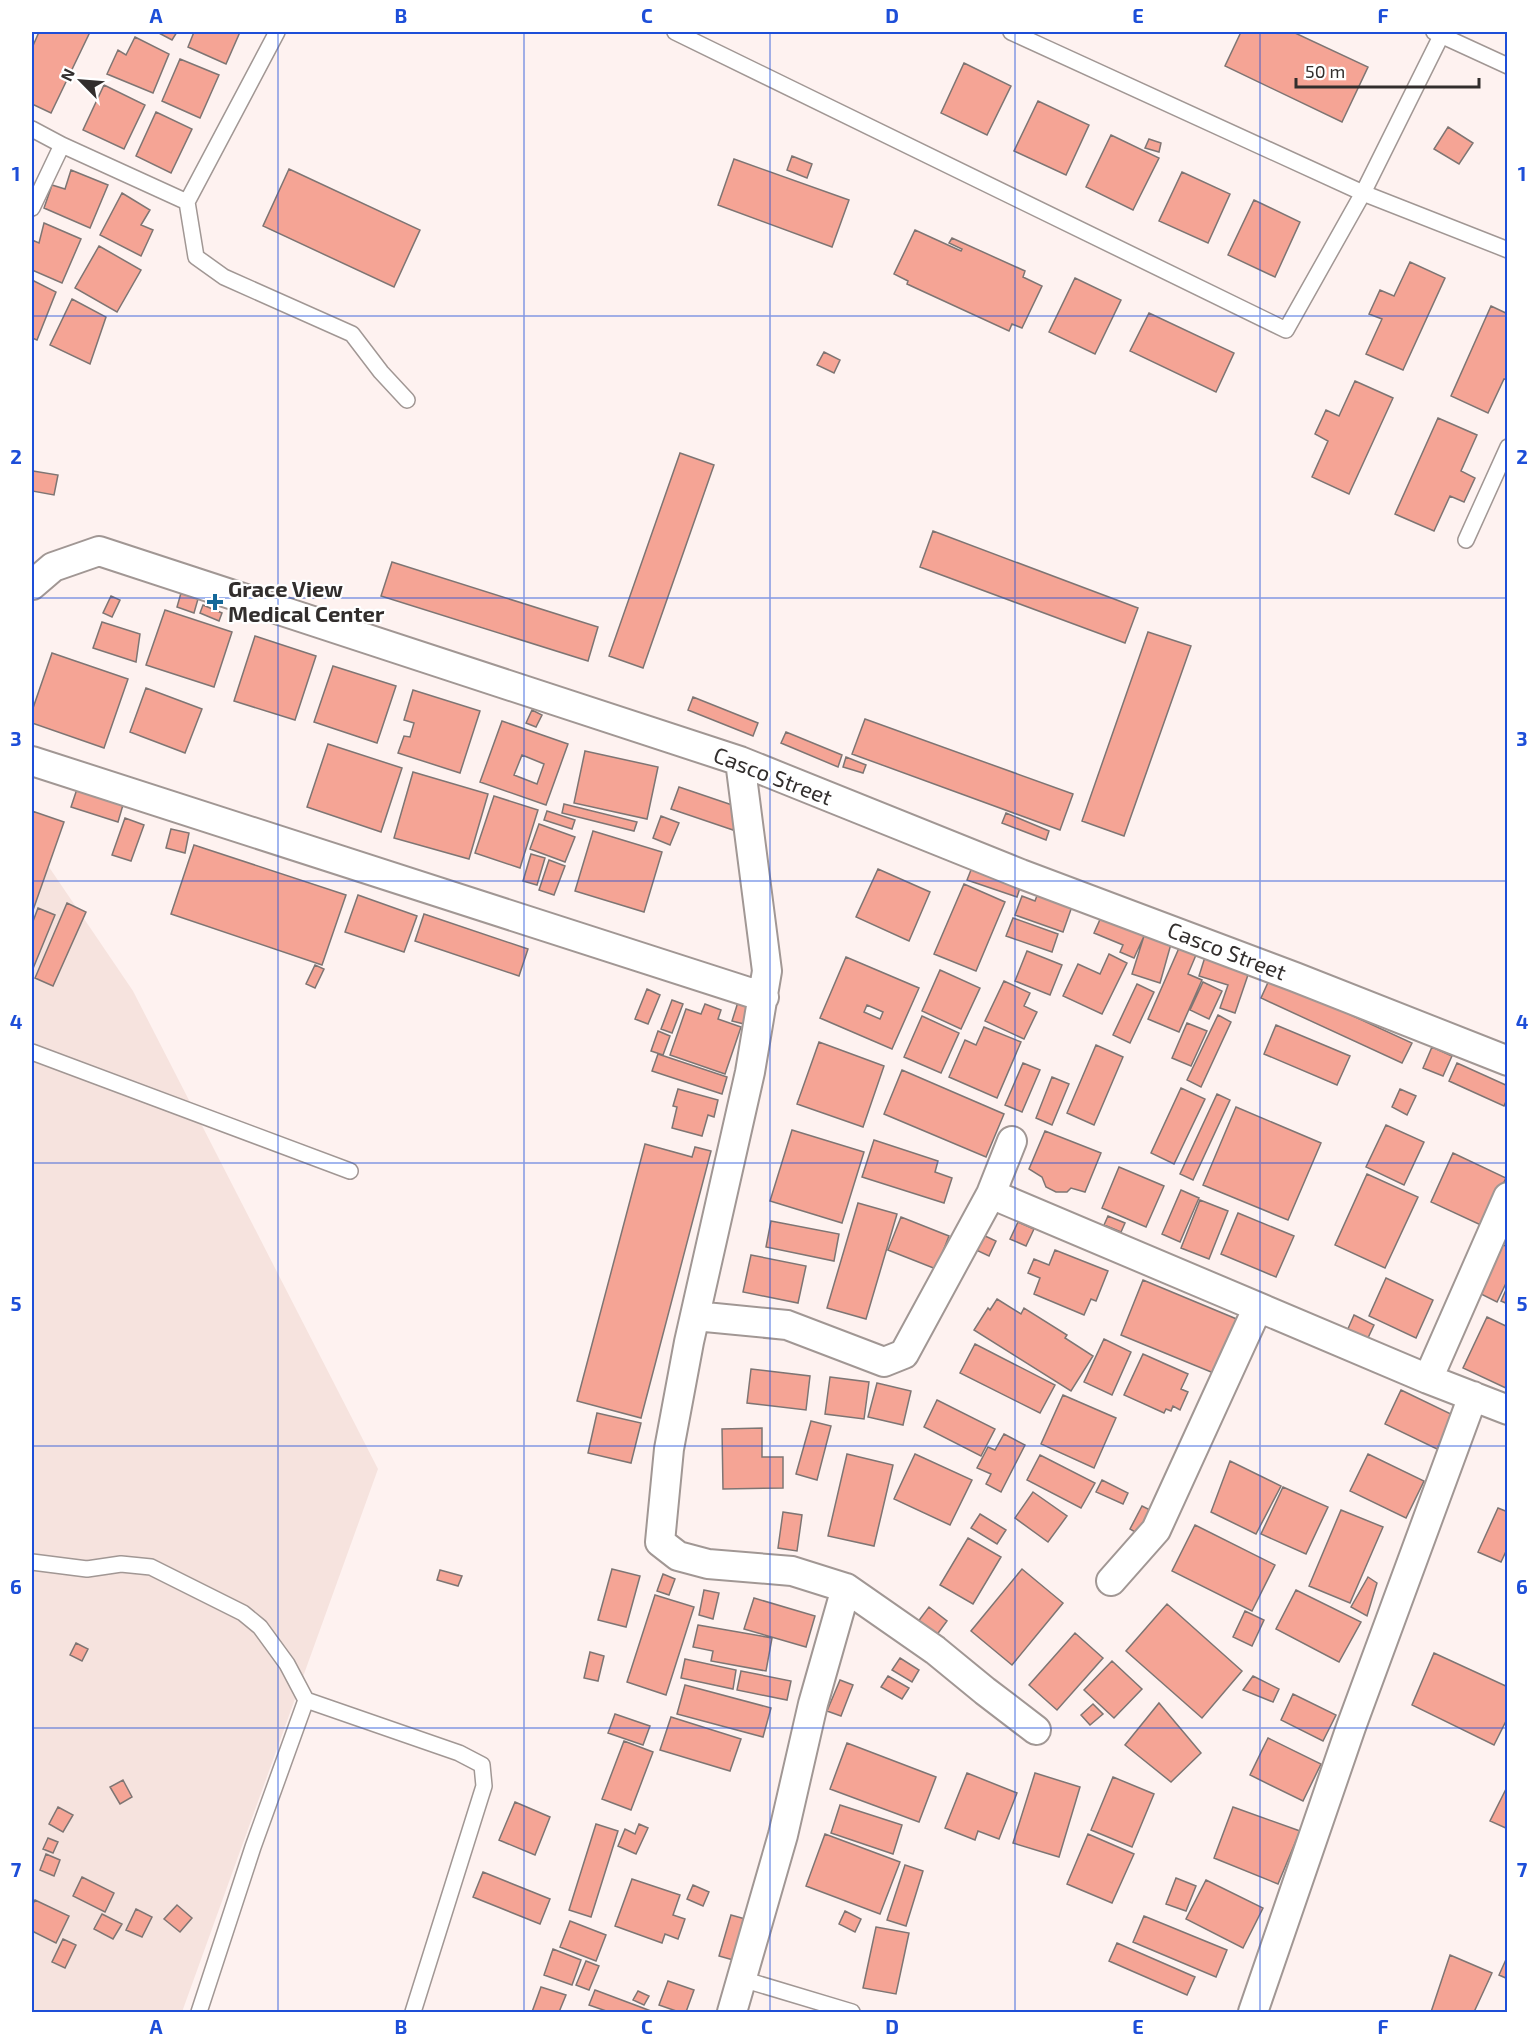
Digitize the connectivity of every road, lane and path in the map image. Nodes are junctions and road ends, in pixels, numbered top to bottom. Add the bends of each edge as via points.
1 (277, 32) edge
2 (675, 32) edge
3 (1011, 32) edge
4 (1439, 33) edge
5 (1508, 66) edge
6 (32, 129) edge
7 (62, 146) junction
8 (1363, 193) junction
9 (187, 202) junction
10 (32, 208) edge
11 (1508, 250) edge
12 (407, 400) dead end
13 (1508, 447) edge
14 (1466, 540) dead end
15 (32, 585) edge
16 (32, 761) edge
17 (740, 761) junction
18 (764, 997) junction
19 (32, 1052) edge
20 (1508, 1061) edge
21 (1012, 1141) dead end
22 (350, 1171) dead end
23 (991, 1194) junction
24 (1508, 1197) edge
25 (1258, 1307) junction
26 (695, 1316) junction
27 (1428, 1379) junction
28 (1473, 1396) junction
29 (1508, 1410) edge
30 (32, 1562) edge
31 (1111, 1581) dead end
32 (846, 1588) junction
33 (306, 1700) junction
34 (1036, 1730) dead end
35 (742, 1979) junction
36 (199, 2013) edge
37 (412, 2013) edge
38 (732, 2013) edge
39 (852, 2013) edge
40 (1253, 2013) edge

1 - 9 lane
2 - 8 lane via 1286,330
3 - 8 lane
4 - 5 lane
4 - 8 lane
6 - 7 lane
7 - 9 lane
7 - 10 lane
8 - 11 lane
9 - 12 lane via 196,257 224,277 352,334
13 - 14 lane
15 - 17 street, Casco Street via 53,567 99,551
16 - 18 street
17 - 18 street via 767,971
17 - 20 street, Casco Street
18 - 26 street
19 - 22 lane
21 - 23 street
23 - 25 street
23 - 26 street via 904,1354 885,1362 787,1325
24 - 27 street
25 - 27 street
25 - 31 street via 1155,1530
26 - 32 street via 669,1449 660,1542 678,1556 708,1564 792,1571
27 - 28 street
28 - 29 street
28 - 40 street via 1351,1727
30 - 33 lane via 87,1569 121,1564 151,1568 243,1613 260,1628 287,1664
32 - 34 street via 935,1650
32 - 35 street
33 - 36 lane
33 - 37 lane via 482,1765 484,1786
35 - 38 street
35 - 39 lane

